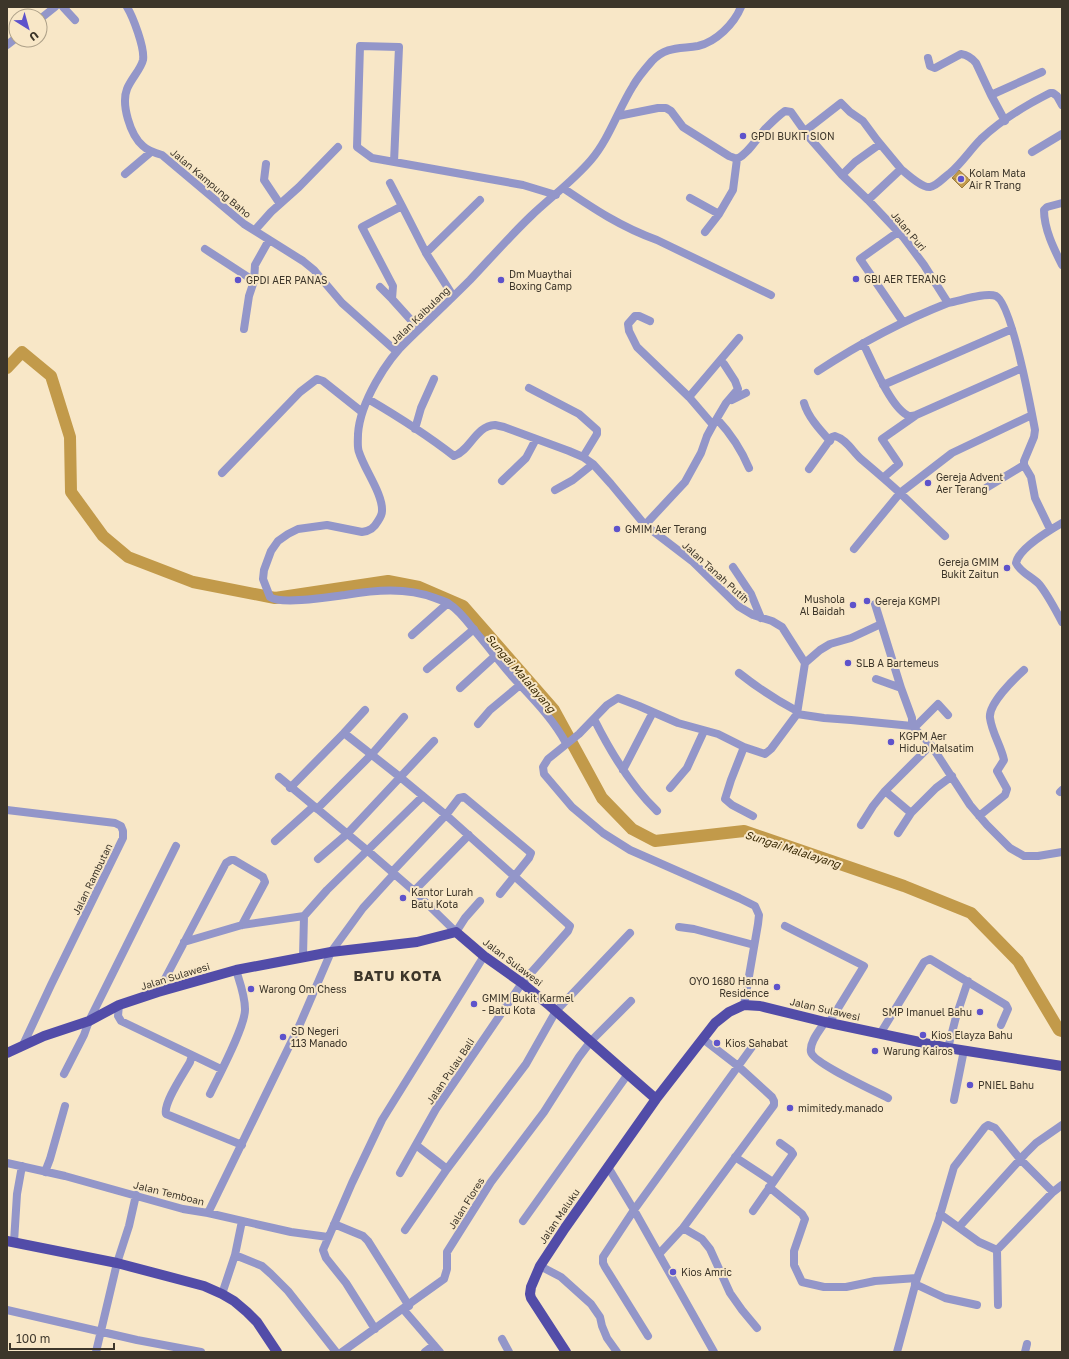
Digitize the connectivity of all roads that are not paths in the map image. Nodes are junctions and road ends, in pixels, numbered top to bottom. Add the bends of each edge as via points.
1 (63, 7) edge
2 (127, 7) edge
3 (742, 7) edge
4 (75, 20) dead end
5 (928, 58) dead end
6 (1042, 72) dead end
7 (990, 95) junction
8 (1062, 105) edge
9 (618, 116) junction
10 (1005, 120) junction
11 (805, 131) junction
12 (1062, 134) edge
13 (880, 144) junction
14 (338, 147) dead end
15 (151, 152) junction
16 (1032, 152) dead end
17 (737, 159) junction
18 (394, 162) junction
19 (266, 164) dead end
20 (901, 169) junction
21 (125, 174) dead end
22 (842, 175) junction
23 (390, 183) dead end
24 (563, 188) junction
25 (556, 195) junction
26 (690, 198) dead end
27 (480, 200) dead end
28 (868, 200) junction
29 (1062, 203) edge
30 (280, 204) junction
31 (402, 206) junction
32 (719, 214) junction
33 (255, 230) junction
34 (705, 232) dead end
35 (898, 232) junction
36 (269, 240) junction
37 (205, 249) dead end
38 (426, 253) junction
39 (1062, 265) edge
40 (254, 281) junction
41 (380, 287) dead end
42 (771, 295) dead end
43 (453, 296) junction
44 (392, 299) junction
45 (948, 304) junction
46 (650, 321) dead end
47 (903, 322) junction
48 (244, 329) dead end
49 (419, 329) junction
50 (1012, 329) junction
51 (739, 338) dead end
52 (863, 343) junction
53 (396, 351) junction
54 (724, 364) dead end
55 (1022, 368) junction
56 (818, 371) dead end
57 (434, 379) dead end
58 (884, 385) junction
59 (530, 388) dead end
60 (746, 393) dead end
61 (689, 397) junction
62 (368, 399) junction
63 (804, 403) dead end
64 (726, 404) junction
65 (362, 412) junction
66 (916, 415) junction
67 (1032, 415) junction
68 (715, 422) junction
69 (415, 429) junction
70 (536, 439) junction
71 (830, 441) junction
72 (583, 457) junction
73 (593, 464) junction
74 (1024, 465) junction
75 (749, 468) dead end
76 (809, 469) dead end
77 (222, 473) dead end
78 (884, 477) junction
79 (502, 481) dead end
80 (986, 488) dead end
81 (555, 490) dead end
82 (900, 493) junction
83 (1062, 523) edge
84 (645, 525) junction
85 (1050, 529) junction
86 (945, 536) dead end
87 (854, 549) dead end
88 (733, 567) dead end
89 (448, 604) junction
90 (875, 604) dead end
91 (761, 618) junction
92 (1062, 622) edge
93 (881, 624) junction
94 (474, 629) junction
95 (412, 635) dead end
96 (495, 656) junction
97 (805, 663) junction
98 (427, 669) dead end
99 (1024, 670) dead end
100 (740, 673) dead end
101 (876, 679) dead end
102 (520, 684) junction
103 (460, 688) dead end
104 (901, 688) junction
105 (365, 710) dead end
106 (653, 712) junction
107 (797, 712) junction
108 (948, 715) dead end
109 (404, 718) dead end
110 (594, 719) junction
111 (478, 724) dead end
112 (913, 727) junction
113 (704, 731) junction
114 (344, 733) junction
115 (434, 740) dead end
116 (568, 742) junction
117 (931, 745) junction
118 (744, 747) junction
119 (372, 754) junction
120 (623, 770) junction
121 (952, 776) junction
122 (400, 777) junction
123 (279, 778) dead end
124 (290, 788) junction
125 (670, 788) dead end
126 (885, 791) junction
127 (423, 796) junction
128 (316, 808) junction
129 (7, 810) edge
130 (657, 811) dead end
131 (911, 813) junction
132 (446, 815) junction
133 (753, 816) dead end
134 (979, 816) junction
135 (861, 825) dead end
136 (898, 833) dead end
137 (347, 834) junction
138 (469, 835) junction
139 (275, 841) dead end
140 (176, 846) dead end
141 (368, 851) junction
142 (1062, 852) edge
143 (318, 859) dead end
144 (393, 873) junction
145 (515, 876) junction
146 (414, 891) junction
147 (500, 894) dead end
148 (480, 901) dead end
149 (304, 916) junction
150 (242, 926) junction
151 (679, 926) dead end
152 (785, 926) dead end
153 (456, 932) junction
154 (630, 933) dead end
155 (184, 942) junction
156 (754, 945) junction
157 (331, 952) junction
158 (303, 956) junction
159 (484, 956) junction
160 (236, 970) junction
161 (968, 981) junction
162 (522, 983) junction
163 (158, 992) junction
164 (630, 1001) dead end
165 (119, 1005) junction
166 (744, 1005) junction
167 (556, 1011) junction
168 (89, 1021) junction
169 (827, 1022) junction
170 (1001, 1025) dead end
171 (880, 1034) junction
172 (703, 1039) junction
173 (591, 1041) junction
174 (23, 1045) junction
175 (752, 1047) dead end
176 (948, 1048) junction
177 (964, 1050) junction
178 (7, 1053) edge
179 (192, 1055) junction
180 (738, 1066) junction
181 (1062, 1066) edge
182 (221, 1069) junction
183 (64, 1074) dead end
184 (628, 1074) junction
185 (210, 1094) dead end
186 (888, 1098) dead end
187 (656, 1099) junction
188 (954, 1100) dead end
189 (65, 1106) dead end
190 (1062, 1126) edge
191 (780, 1144) dead end
192 (242, 1145) junction
193 (416, 1145) junction
194 (735, 1157) junction
195 (1020, 1159) junction
196 (7, 1163) edge
197 (22, 1166) junction
198 (608, 1167) junction
199 (447, 1169) junction
200 (45, 1172) junction
201 (400, 1174) dead end
202 (771, 1184) junction
203 (1062, 1185) edge
204 (1053, 1192) junction
205 (136, 1195) junction
206 (634, 1210) junction
207 (753, 1211) dead end
208 (208, 1213) junction
209 (940, 1214) junction
210 (242, 1221) junction
211 (523, 1221) dead end
212 (334, 1224) junction
213 (959, 1227) junction
214 (683, 1228) junction
215 (405, 1230) dead end
216 (328, 1237) junction
217 (10, 1241) edge
218 (997, 1250) junction
219 (659, 1254) junction
220 (235, 1255) junction
221 (117, 1263) junction
222 (540, 1266) junction
223 (916, 1281) junction
224 (222, 1294) junction
225 (977, 1305) dead end
226 (998, 1305) dead end
227 (406, 1307) junction
228 (7, 1310) edge
229 (757, 1328) dead end
230 (375, 1329) junction
231 (102, 1332) junction
232 (648, 1336) dead end
233 (502, 1340) dead end
234 (434, 1345) junction
235 (178, 1350) edge
236 (96, 1352) edge
237 (201, 1352) edge
238 (277, 1352) edge
239 (336, 1352) edge
240 (342, 1352) edge
241 (425, 1352) edge
242 (440, 1352) edge
243 (510, 1352) edge
244 (566, 1352) edge
245 (618, 1352) edge
246 (714, 1352) edge
247 (897, 1352) edge

1 - 4 street
2 - 15 street, Jalan Kampung Baho via 138,35 143,59 126,90 125,103 132,129 142,146
3 - 9 street, Jalan Kaibulang via 722,33 711,40 699,46 659,54 633,86
5 - 7 street via 930,66 935,68 961,54 968,55 976,63
6 - 7 street
7 - 10 street
8 - 10 street via 1057,96 1050,93
9 - 17 street via 666,108 683,127
9 - 24 street, Jalan Kaibulang via 591,160
10 - 20 street via 981,139 957,167 930,187 926,187
11 - 13 street via 841,103 863,121
11 - 17 street, Jalan Puri via 794,115 785,111
11 - 22 street, Jalan Puri
12 - 16 street
13 - 20 street
13 - 22 street
14 - 30 street
15 - 21 street
15 - 33 street, Jalan Kampung Baho via 162,156 244,224
17 - 32 street via 732,190
18 - 18 street via 372,158 357,147 360,46 399,47
18 - 25 street via 523,185
19 - 30 street via 264,180
20 - 28 street
22 - 28 street, Jalan Puri
23 - 31 street
24 - 25 street, Jalan Kaibulang
24 - 42 street via 619,224
25 - 43 street, Jalan Kaibulang via 531,216
26 - 32 street
27 - 38 street
28 - 35 street, Jalan Puri
29 - 39 street via 1044,210 1053,248
30 - 33 street
31 - 38 street
31 - 44 street via 362,227 393,286
32 - 34 street
33 - 36 street, Jalan Kampung Baho
35 - 45 street, Jalan Puri via 924,265
35 - 47 street via 860,259
36 - 40 street via 256,262
36 - 53 street, Jalan Kampung Baho via 314,270 342,303
37 - 40 street
38 - 43 street
40 - 48 street
41 - 44 street
43 - 49 street, Jalan Kaibulang
44 - 49 street
45 - 47 street
45 - 50 street via 979,296 997,297 1004,305
46 - 61 street via 634,316 628,324 637,347
47 - 52 street
49 - 53 street, Jalan Kaibulang
50 - 55 street
50 - 58 street
51 - 61 street
52 - 56 street
52 - 58 street
53 - 62 street, Jalan Kaibulang
54 - 64 street via 738,389
55 - 66 street
55 - 67 street
57 - 69 street
58 - 66 street via 901,411 906,415
59 - 72 street via 579,414 597,430
60 - 64 street
61 - 68 street
62 - 65 street, Jalan Kaibulang
62 - 69 street
63 - 71 street
64 - 68 street
65 - 77 street via 323,381 314,380
65 - 89 street, Jalan Kaibulang via 358,450 378,492 382,511 375,526 362,532 327,525 304,528 288,534 278,541 271,551 264,570 263,579 270,597 297,600 402,590 430,596
66 - 78 street via 882,439 899,464
67 - 74 street via 1034,437
67 - 82 street via 952,453
68 - 75 street via 726,428 743,453
68 - 84 street via 685,482
69 - 70 street, Jalan Tanah Putih via 454,456 460,453 478,432 489,426 495,425
70 - 72 street, Jalan Tanah Putih
70 - 79 street via 526,458
71 - 76 street
71 - 78 street via 835,436 838,437
72 - 73 street, Jalan Tanah Putih
73 - 81 street
73 - 84 street, Jalan Tanah Putih
74 - 80 street
74 - 85 street
78 - 82 street
82 - 86 street
82 - 87 street
83 - 85 street
84 - 91 street, Jalan Tanah Putih via 692,561 738,606
85 - 92 street via 1027,547 1016,563 1044,590
88 - 91 street via 751,594
89 - 94 street
89 - 95 street
90 - 93 street
91 - 97 street, Jalan Tanah Putih via 782,627
93 - 97 street via 851,638 830,644
93 - 104 street
94 - 96 street
94 - 98 street
96 - 102 street
96 - 103 street
97 - 107 street
99 - 134 street via 991,710 990,718 1004,760 997,771 1007,789 1005,795
100 - 107 street via 756,687
101 - 104 street
102 - 111 street
102 - 116 street
104 - 112 street
105 - 114 street
106 - 110 street via 618,698
106 - 113 street
106 - 120 street
107 - 112 street via 824,718
107 - 118 street via 768,753
108 - 112 street via 938,704
109 - 119 street
110 - 116 street
110 - 120 street
112 - 117 street
113 - 118 street via 718,734
113 - 125 street via 687,768
114 - 119 street
114 - 124 street
115 - 122 street
116 - 156 street via 548,759 543,769 544,774 572,808 603,833 630,850 755,906 759,915
117 - 121 street
117 - 126 street
118 - 133 street via 725,799
119 - 122 street
119 - 128 street
120 - 130 street
121 - 131 street
121 - 134 street
122 - 127 street
122 - 137 street
123 - 124 street
124 - 128 street
126 - 131 street
126 - 135 street
127 - 132 street
127 - 141 street
128 - 137 street
128 - 139 street
129 - 174 street, Jalan Rambutan via 115,823 123,830 123,838
131 - 136 street
132 - 138 street
132 - 144 street
132 - 145 street via 459,798 464,796 529,851 531,855
134 - 142 street via 1010,848 1024,856
137 - 141 street
137 - 143 street
138 - 145 street
138 - 146 street
140 - 168 street
141 - 144 street
141 - 149 street
144 - 146 street
144 - 157 street
145 - 147 street
145 - 162 street, Jalan Pulau Bali via 570,926
146 - 153 street
148 - 153 street
149 - 150 street
149 - 158 street
150 - 155 street
150 - 155 street via 265,882 263,877 231,860 226,863
151 - 156 street
152 - 169 street via 864,966
153 - 157 main road, Jalan Sulawesi via 417,942
153 - 159 main road, Jalan Sulawesi
154 - 167 street
155 - 163 street
156 - 166 street
157 - 158 main road, Jalan Sulawesi
157 - 192 street
158 - 160 main road, Jalan Sulawesi
159 - 162 main road, Jalan Sulawesi
159 - 212 street via 382,1120
160 - 163 main road, Jalan Sulawesi
160 - 182 street via 245,1010 240,1029
161 - 170 street via 1006,1005 1008,1009
161 - 171 street via 930,959 927,960
161 - 176 street
162 - 167 main road, Jalan Sulawesi
162 - 193 street, Jalan Pulau Bali via 436,1108
163 - 165 main road, Jalan Sulawesi
164 - 173 street, Jalan Flores
165 - 168 main road, Jalan Sulawesi
165 - 179 street via 118,1016 121,1021
166 - 169 main road, Jalan Sulawesi via 760,1006
166 - 172 main road via 723,1016
167 - 173 main road, Jalan Sulawesi
167 - 199 street via 526,1064
168 - 174 main road, Jalan Sulawesi
168 - 183 street
169 - 171 main road, Jalan Sulawesi
169 - 186 street via 814,1038 812,1056 824,1065
171 - 176 main road, Jalan Sulawesi
172 - 180 street
172 - 187 main road
173 - 184 main road, Jalan Sulawesi
173 - 227 street, Jalan Flores via 544,1112 491,1182 447,1252 444,1279
174 - 178 main road, Jalan Sulawesi
175 - 180 street
176 - 177 main road, Jalan Sulawesi
177 - 181 main road, Jalan Sulawesi
177 - 188 street
179 - 182 street
179 - 192 street via 168,1101 166,1114
180 - 194 street via 772,1097 774,1105
180 - 206 street
182 - 185 street
184 - 187 main road, Jalan Sulawesi
184 - 211 street
187 - 198 main road, Jalan Maluku
189 - 200 street
190 - 195 street via 1036,1143
191 - 202 street via 792,1150 793,1154
192 - 208 street
193 - 199 street
193 - 201 street, Jalan Pulau Bali
194 - 202 street
194 - 214 street
195 - 204 street
195 - 209 street via 996,1128 988,1125 954,1167
195 - 213 street
196 - 197 street, Jalan Temboan
197 - 200 street, Jalan Temboan
197 - 217 street
198 - 206 street
198 - 222 main road, Jalan Maluku
199 - 215 street
200 - 205 street, Jalan Temboan
202 - 207 street
202 - 223 street via 805,1219 794,1251 794,1265 802,1282 824,1287 875,1281
203 - 204 street
204 - 218 street
205 - 208 street, Jalan Temboan via 183,1209
205 - 221 street
206 - 219 street
206 - 232 street via 603,1257 603,1263
208 - 210 street, Jalan Temboan
209 - 213 street
209 - 223 street
210 - 216 street, Jalan Temboan
210 - 220 street
212 - 216 street
212 - 227 street via 368,1240
213 - 218 street via 979,1242
214 - 219 street
214 - 229 street via 702,1239 710,1249 730,1293
216 - 230 street via 324,1254
217 - 221 main road
218 - 226 street
219 - 246 street
220 - 224 street
220 - 239 street via 262,1266 271,1274 288,1291
221 - 224 main road via 204,1286
221 - 231 street
222 - 244 main road, Jalan Maluku via 530,1296
222 - 245 street via 561,1277 591,1304 600,1317 607,1338
223 - 225 street via 945,1298
223 - 247 street
224 - 238 main road via 234,1301 257,1322
227 - 230 street, Jalan Flores
227 - 234 street
228 - 231 street
230 - 240 street, Jalan Flores
231 - 235 street
231 - 236 street
233 - 243 street
234 - 241 street
234 - 242 street
235 - 237 street

